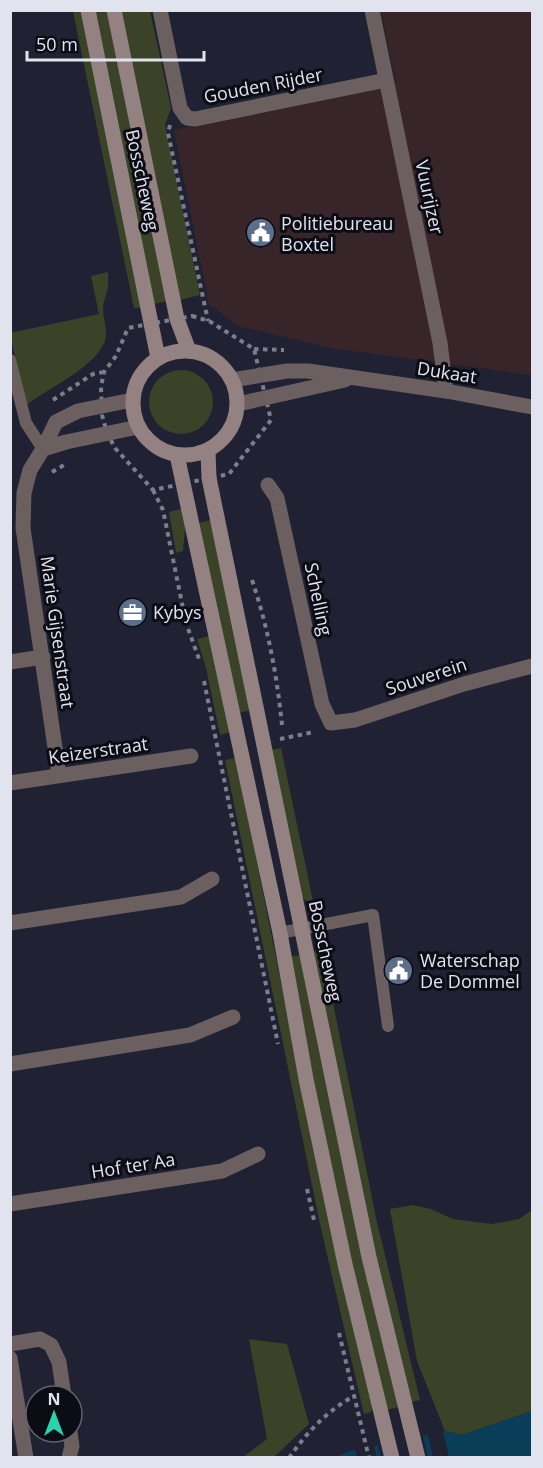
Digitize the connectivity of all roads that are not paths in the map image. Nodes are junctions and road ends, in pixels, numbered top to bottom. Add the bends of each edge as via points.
1 (88, 10) edge
2 (114, 10) edge
3 (160, 10) edge
4 (372, 10) edge
5 (386, 80) junction
6 (189, 351) junction
7 (158, 358) junction
8 (10, 360) edge
9 (354, 378) junction
10 (232, 380) junction
11 (446, 391) junction
12 (132, 400) junction
13 (238, 404) junction
14 (532, 407) edge
15 (138, 427) junction
16 (43, 449) junction
17 (208, 451) junction
18 (177, 455) junction
19 (268, 485) dead end
20 (17, 529) edge
21 (43, 657) junction
22 (10, 662) edge
23 (532, 666) edge
24 (331, 723) joint
25 (191, 756) dead end
26 (59, 775) junction
27 (10, 783) edge
28 (212, 879) dead end
29 (10, 922) edge
30 (302, 929) junction
31 (279, 933) junction
32 (233, 1017) dead end
33 (388, 1026) dead end
34 (10, 1064) edge
35 (258, 1154) dead end
36 (10, 1204) edge
37 (10, 1344) edge
38 (10, 1358) edge
39 (62, 1384) edge
40 (26, 1458) edge
41 (392, 1458) edge
42 (418, 1458) edge

1 - 7 main road, Bosscheweg
2 - 6 main road, Bosscheweg via 177,319
3 - 5 street, Gouden Rijder via 180,108 187,118
4 - 5 street, Vuurijzer
5 - 11 street, Vuurijzer via 440,343
6 - 7 main road
6 - 10 main road via 219,363
7 - 12 main road via 140,376
8 - 16 lane via 26,423
9 - 10 street, Dukaat via 287,371
9 - 11 street, Dukaat
9 - 13 street, Dukaat
10 - 13 main road
11 - 14 street, Dukaat
12 - 15 main road
12 - 16 street, Marie Gijsenstraat via 78,411 56,422
13 - 17 main road via 226,436
15 - 16 street
15 - 18 main road via 148,441
16 - 20 street, Marie Gijsenstraat via 30,470
17 - 18 main road
17 - 30 main road, Bosscheweg via 209,478
18 - 31 main road
19 - 24 street, Schelling via 277,498 322,704
20 - 21 street, Marie Gijsenstraat
21 - 22 street
21 - 26 street, Marie Gijsenstraat
23 - 24 street, Souverein via 355,720
25 - 26 street, Keizerstraat
26 - 27 street, Keizerstraat
28 - 29 street via 181,897
30 - 31 lane
30 - 33 lane via 373,915
30 - 42 main road, Bosscheweg via 369,1257
31 - 41 main road via 345,1264
32 - 34 street via 190,1035
35 - 36 street, Hof ter Aa via 222,1171
37 - 39 street via 40,1339 51,1345
38 - 40 street

